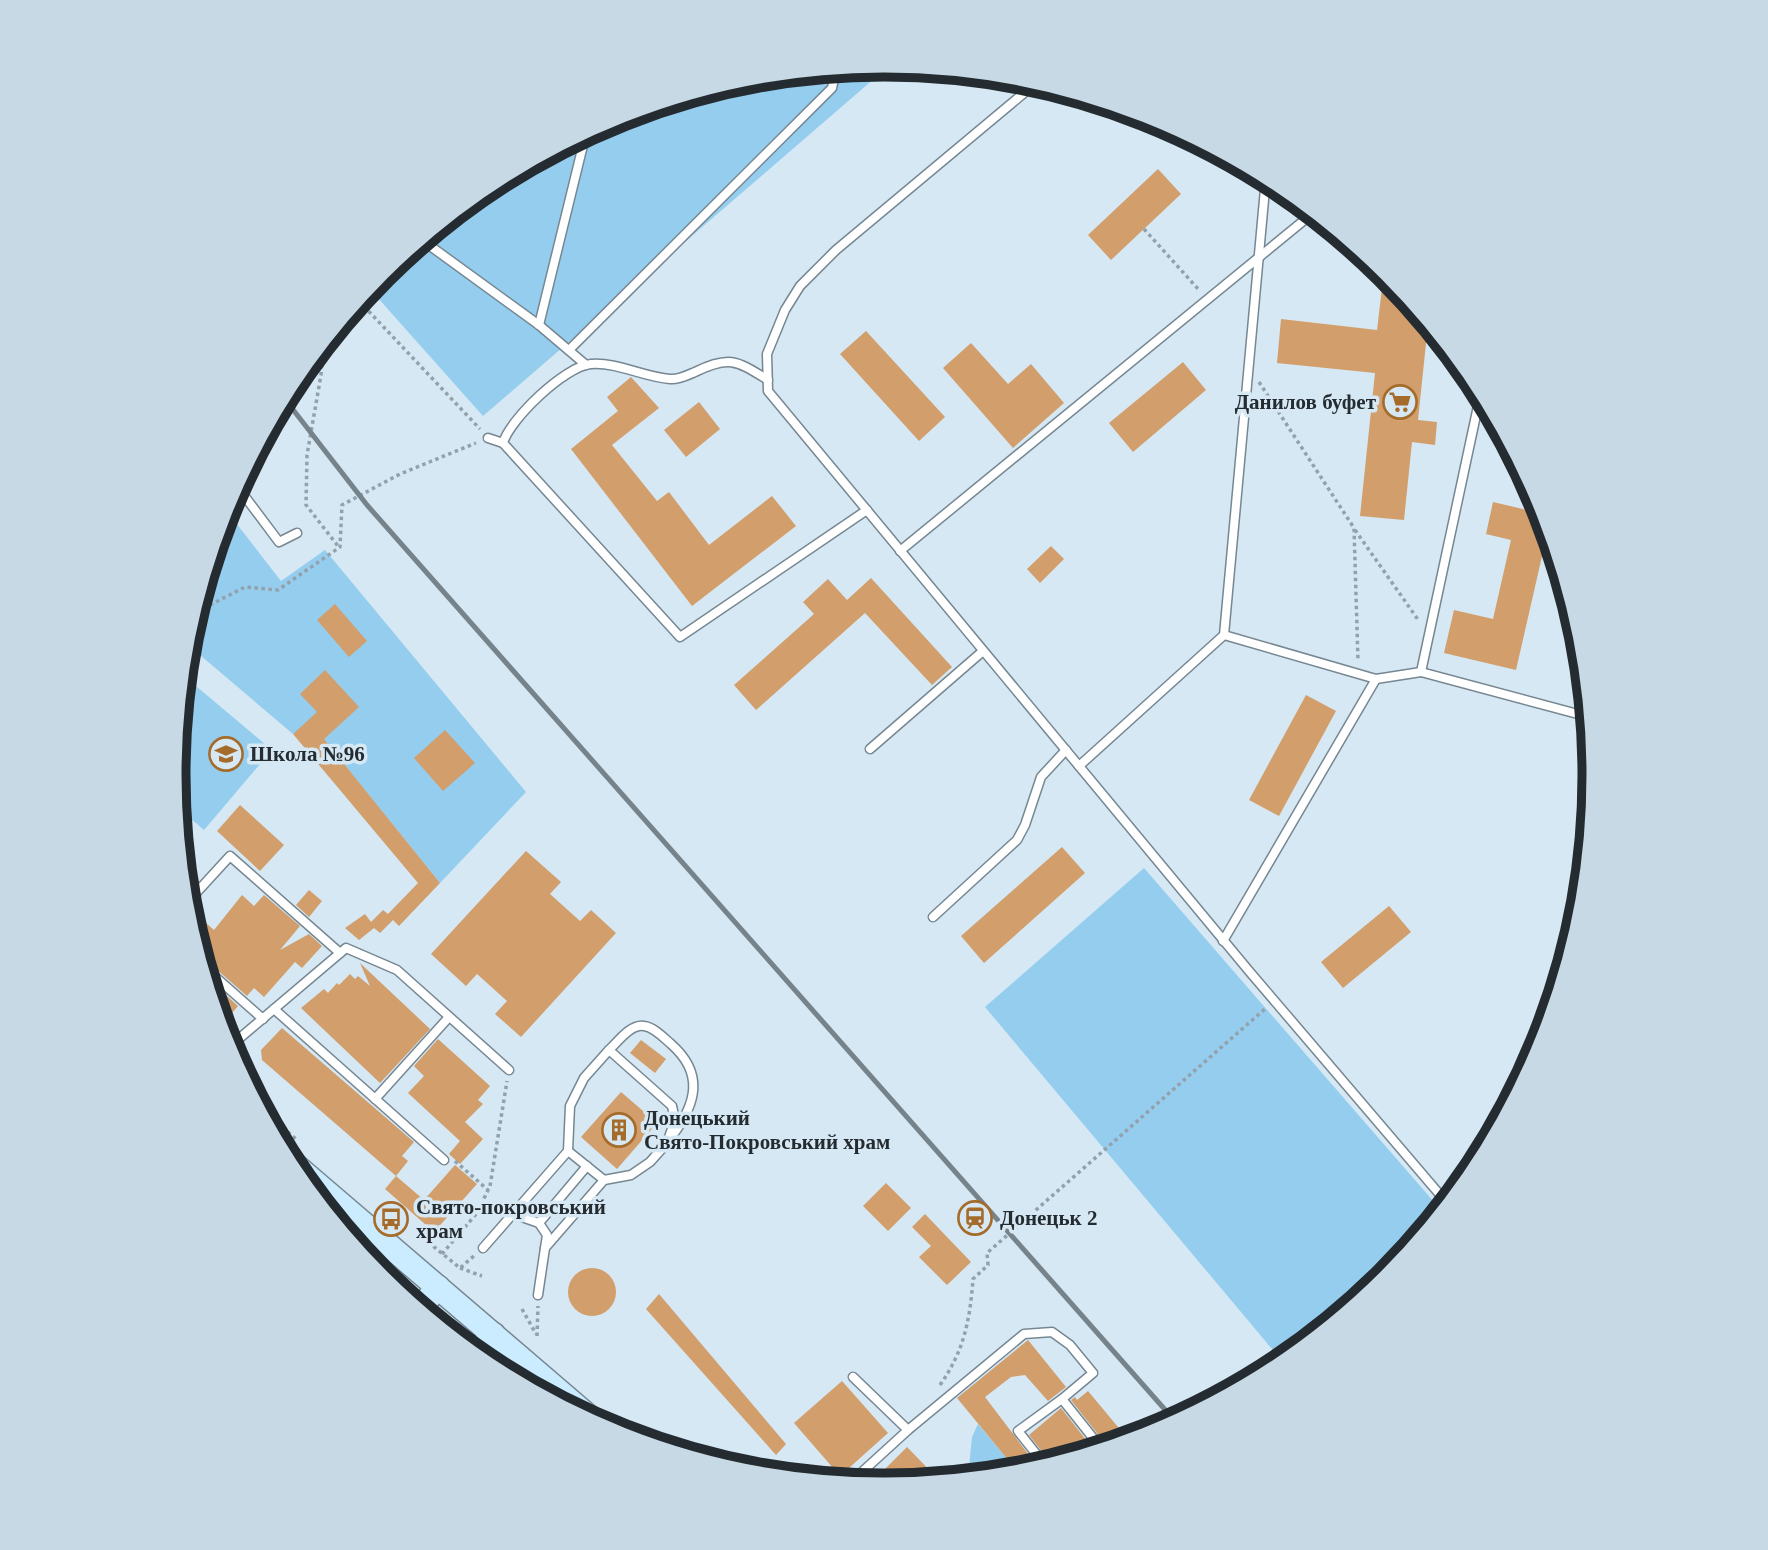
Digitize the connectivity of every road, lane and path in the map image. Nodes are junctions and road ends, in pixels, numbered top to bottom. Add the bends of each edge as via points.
1 (834, 78) edge
2 (1027, 92) edge
3 (583, 145) edge
4 (1265, 190) edge
5 (1305, 218) edge
6 (1144, 229) dead end
7 (429, 245) edge
8 (1258, 257) junction
9 (1207, 299) junction
10 (365, 308) edge
11 (539, 325) junction
12 (569, 350) junction
13 (322, 362) edge
14 (586, 365) junction
15 (1248, 366) junction
16 (768, 380) junction
17 (1477, 408) edge
18 (488, 438) junction
19 (503, 443) junction
20 (244, 496) edge
21 (867, 510) junction
22 (1354, 528) junction
23 (297, 533) dead end
24 (340, 547) junction
25 (900, 551) junction
26 (207, 605) edge
27 (1224, 635) junction
28 (1429, 635) junction
29 (983, 651) junction
30 (1421, 672) junction
31 (1359, 674) junction
32 (1376, 679) junction
33 (1579, 715) edge
34 (870, 749) dead end
35 (1066, 750) junction
36 (1079, 766) junction
37 (196, 894) edge
38 (933, 916) dead end
39 (1223, 941) junction
40 (340, 953) junction
41 (216, 977) edge
42 (1274, 1000) junction
43 (274, 1009) junction
44 (449, 1017) junction
45 (263, 1019) junction
46 (238, 1040) edge
47 (609, 1050) junction
48 (509, 1070) joint
49 (375, 1100) junction
50 (667, 1143) junction
51 (568, 1151) junction
52 (444, 1160) joint
53 (587, 1166) junction
54 (604, 1180) junction
55 (321, 1187) edge
56 (488, 1190) junction
57 (1441, 1196) edge
58 (513, 1214) junction
59 (539, 1223) junction
60 (428, 1242) dead end
61 (483, 1248) joint
62 (545, 1248) junction
63 (442, 1254) junction
64 (460, 1268) junction
65 (482, 1276) dead end
66 (438, 1287) junction
67 (538, 1295) joint
68 (425, 1301) edge
69 (522, 1309) dead end
70 (493, 1334) junction
71 (483, 1346) edge
72 (853, 1377) dead end
73 (937, 1390) dead end
74 (563, 1394) edge
75 (1062, 1399) junction
76 (908, 1430) junction
77 (1095, 1440) edge
78 (1038, 1456) edge
79 (862, 1473) edge

1 - 12 lane via 832,88
2 - 16 lane via 836,250 800,286 767,354
3 - 11 lane
4 - 8 lane
5 - 8 lane
6 - 9 path
7 - 11 lane
8 - 9 lane
8 - 15 lane
9 - 25 lane
10 - 18 path
11 - 12 lane
12 - 14 lane
13 - 24 path via 307,455 306,505
14 - 16 lane via 673,379 715,362 733,360
14 - 19 lane via 576,368 519,416 507,429
15 - 22 path
15 - 27 lane
16 - 21 lane via 768,391
17 - 28 lane
18 - 19 lane
18 - 24 path via 400,474 342,505
19 - 21 lane via 680,638
20 - 23 lane via 279,542
21 - 25 lane
22 - 28 path
22 - 31 path
24 - 26 path via 278,590 245,587
25 - 29 lane
27 - 31 lane
27 - 36 lane
28 - 30 lane
29 - 34 lane
29 - 35 lane
30 - 32 lane
30 - 33 lane
31 - 32 lane
32 - 39 lane
35 - 36 lane
35 - 38 lane via 1041,777 1017,840
36 - 39 lane
37 - 40 lane via 230,856
39 - 42 lane
40 - 43 lane
40 - 44 lane via 346,948 397,970
41 - 45 lane
42 - 57 lane
42 - 73 path via 987,1253 988,1265 973,1279 969,1324
43 - 45 lane
43 - 49 lane
44 - 48 lane
44 - 49 lane
45 - 46 lane
47 - 50 lane via 672,1105 674,1120
47 - 50 lane via 631,1029 644,1026 658,1032 687,1058 693,1074 692,1102
47 - 51 lane via 584,1078 570,1106
48 - 56 path
49 - 52 lane
50 - 54 lane via 631,1175
51 - 53 lane
51 - 58 lane
52 - 56 path via 448,1155
53 - 54 lane
53 - 59 lane
54 - 62 lane
55 - 66 main road
56 - 63 path via 477,1213
58 - 59 lane
58 - 61 lane
59 - 62 lane via 547,1235
60 - 63 path
61 - 64 path
62 - 67 lane
63 - 64 path
64 - 65 path
66 - 68 main road
66 - 70 main road
67 - 69 path via 537,1336
70 - 71 main road
70 - 74 main road
72 - 76 lane
75 - 76 lane via 1093,1373 1070,1345 1052,1332 1024,1334
75 - 77 lane
75 - 78 lane via 1018,1431
76 - 79 lane

